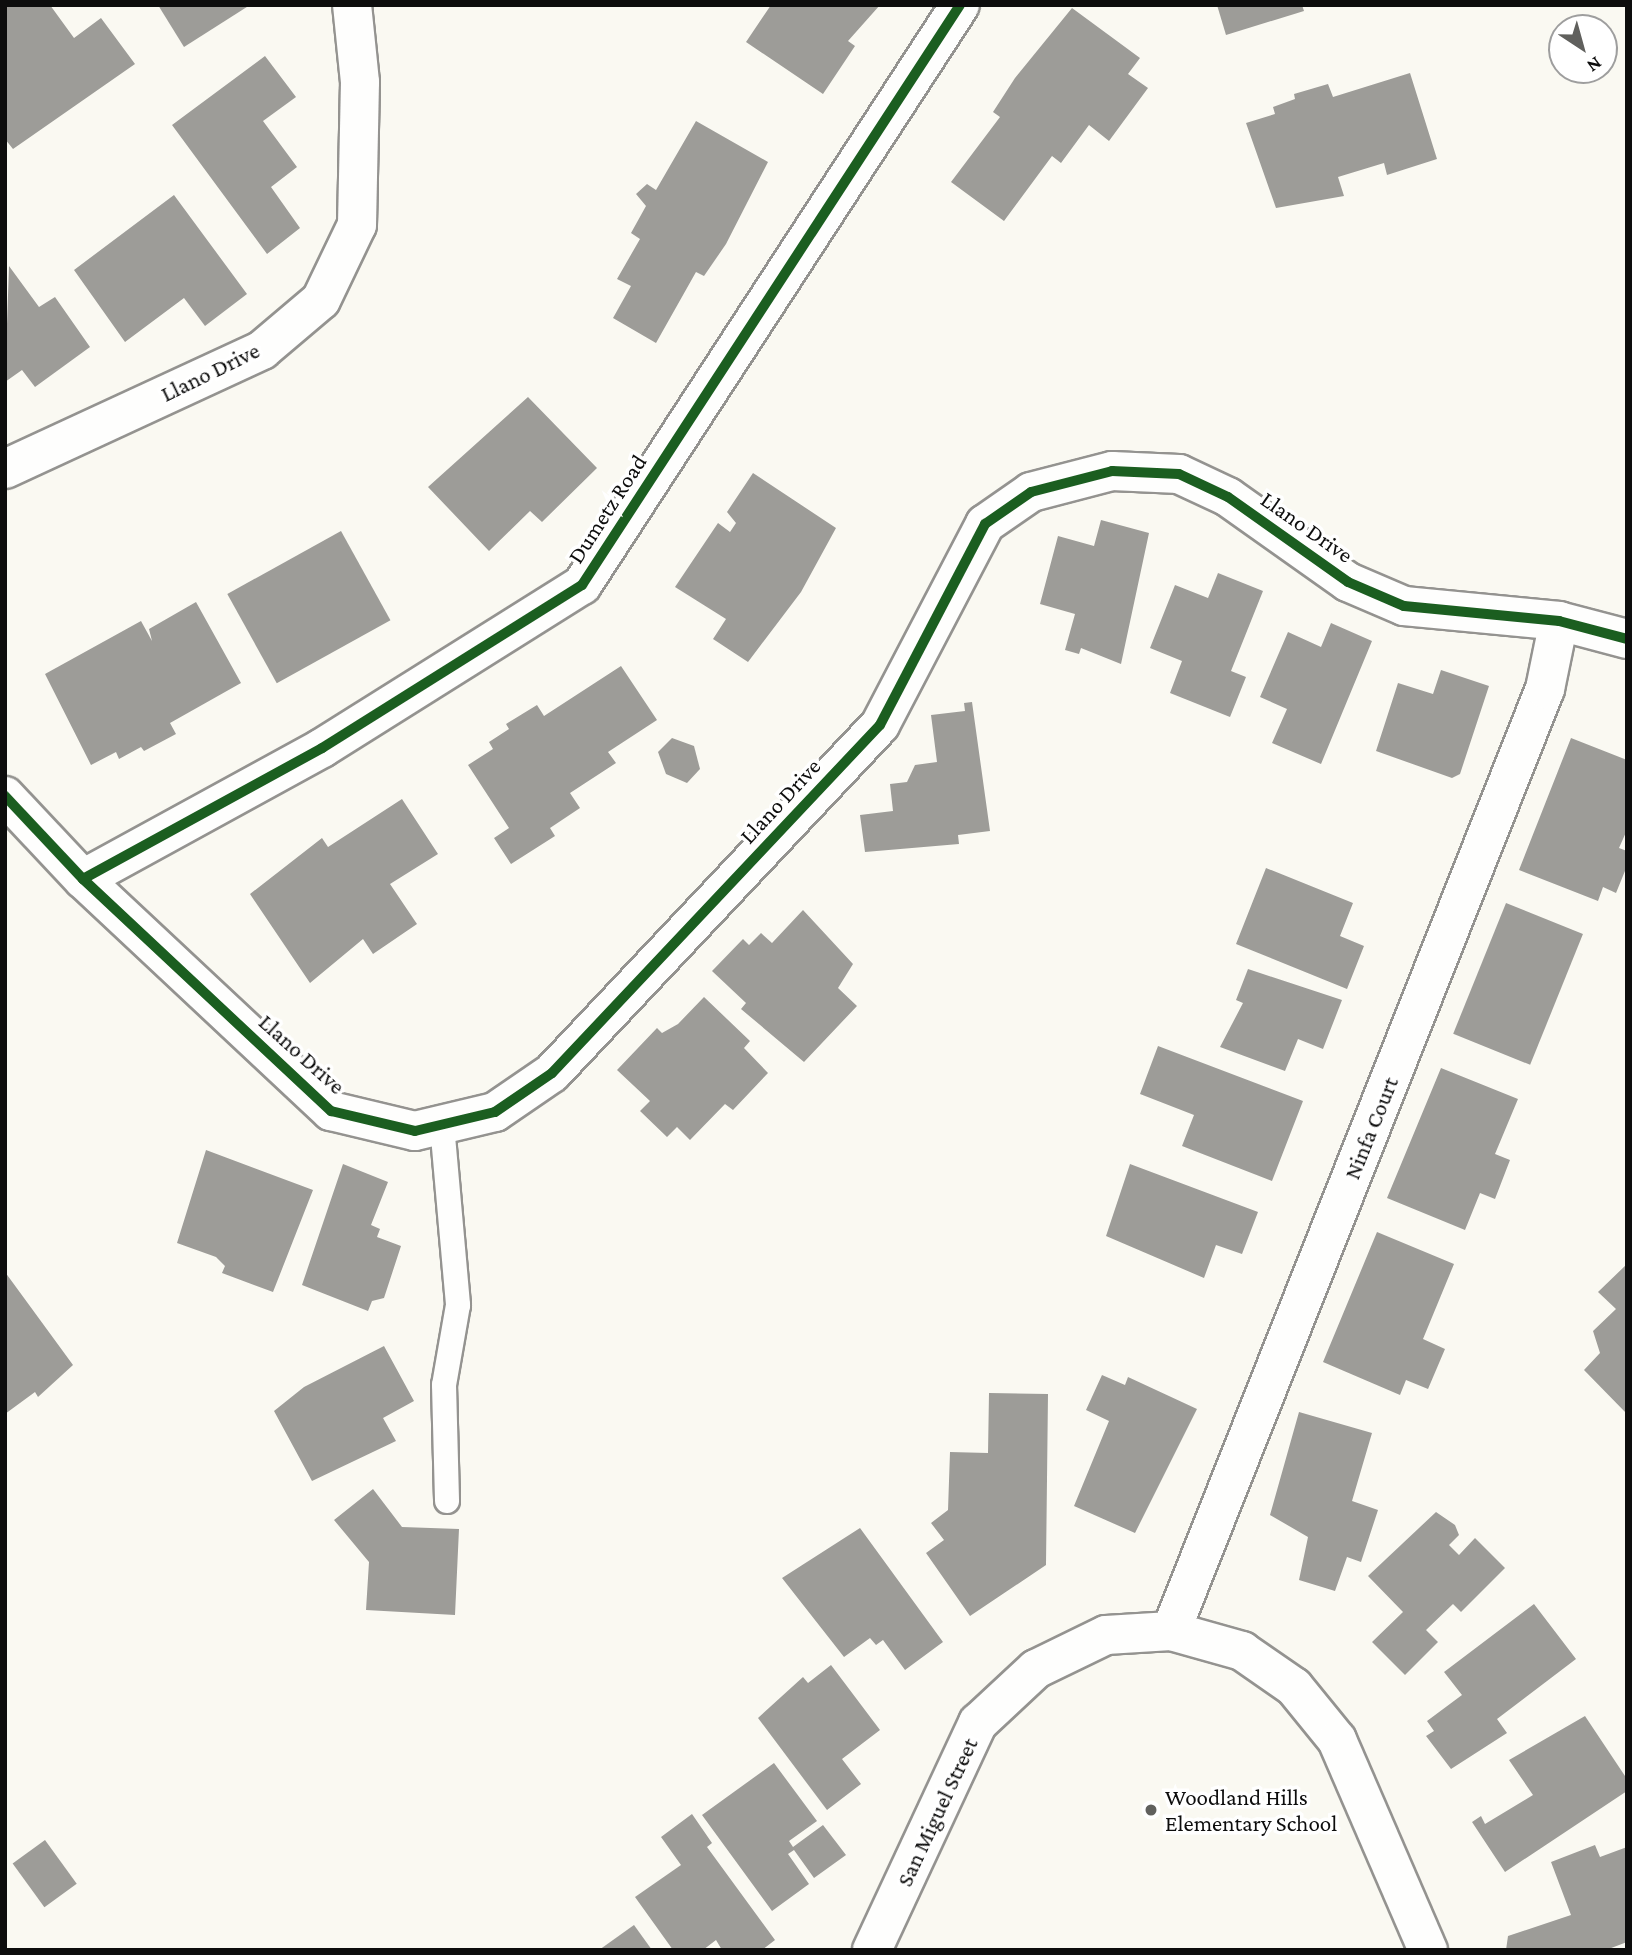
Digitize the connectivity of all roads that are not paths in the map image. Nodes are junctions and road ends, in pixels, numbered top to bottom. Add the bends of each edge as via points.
1 (352, 5) edge
2 (960, 5) edge
3 (5, 469) edge
4 (1559, 621) junction
5 (1627, 639) edge
6 (5, 796) edge
7 (83, 879) junction
8 (442, 1125) junction
9 (447, 1501) dead end
10 (1171, 1631) junction
11 (872, 1950) edge
12 (1428, 1950) edge

1 - 3 street, Llano Drive via 360,82 357,225 321,299 262,350
2 - 7 street, Dumetz Road via 582,585 322,748
4 - 5 street, Llano Drive
4 - 8 street, Llano Drive via 1404,606 1348,582 1228,497 1179,474 1112,471 1031,492 985,524 880,725 552,1073 495,1112
4 - 10 street, Ninfa Court via 1545,689
6 - 7 street, Llano Drive
7 - 8 street, Llano Drive via 331,1111 415,1131
8 - 9 lane via 458,1305 444,1384
10 - 11 street, San Miguel Street via 1106,1635 1036,1669 978,1723
10 - 12 street, San Miguel Street via 1242,1651 1294,1687 1337,1740

